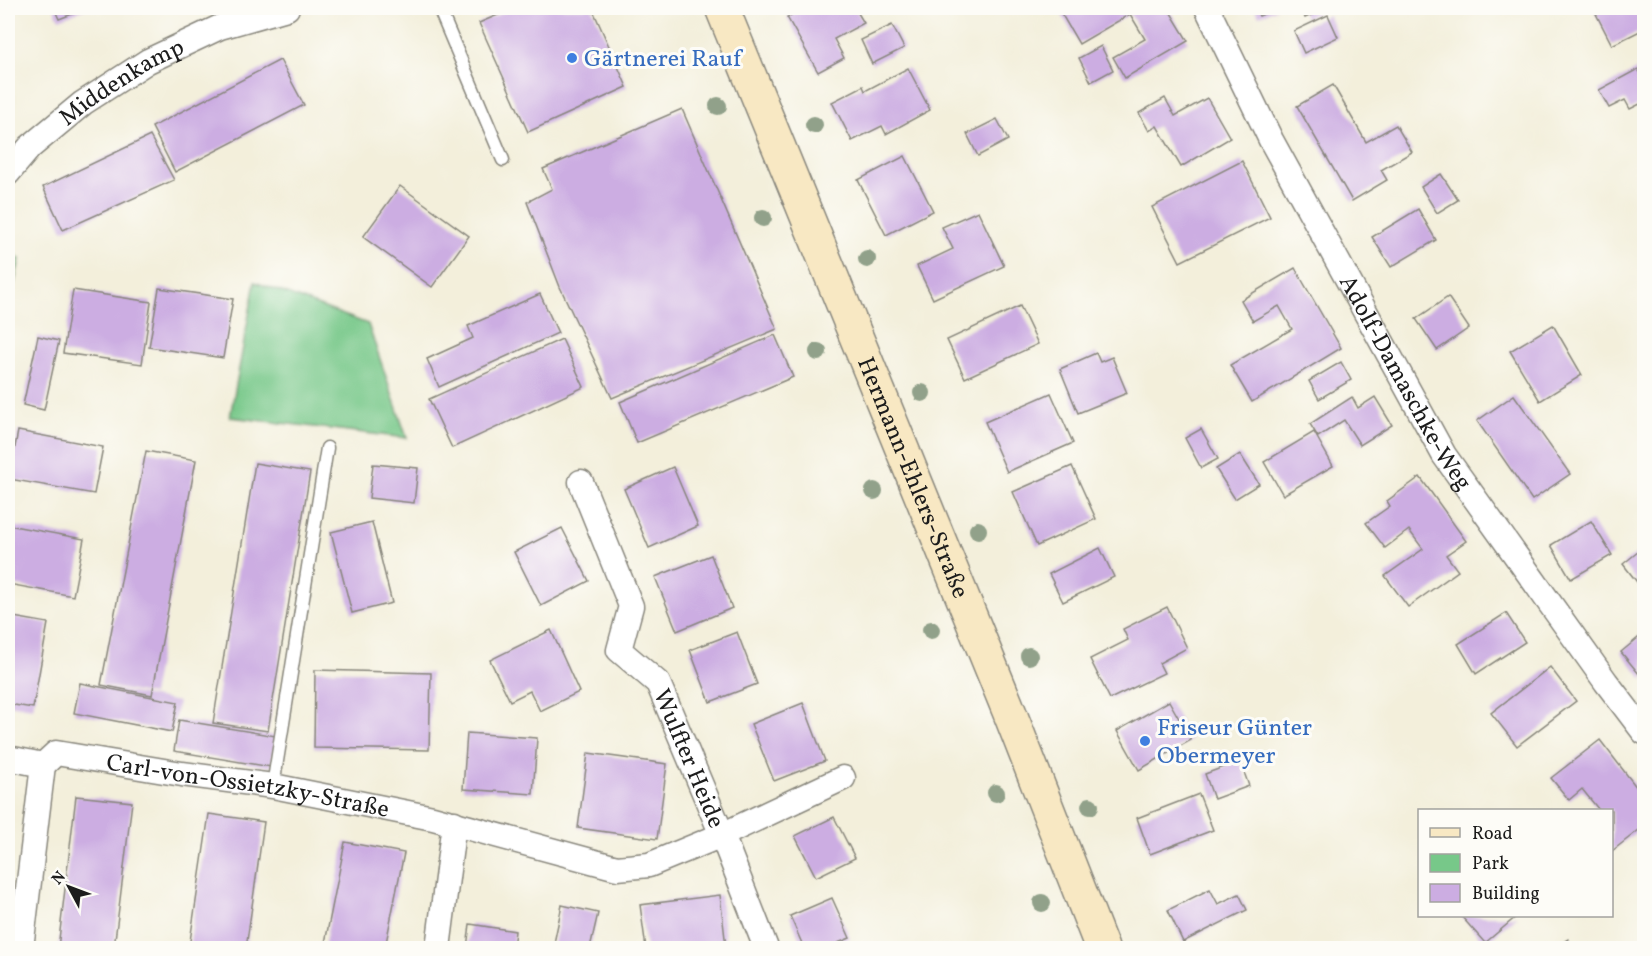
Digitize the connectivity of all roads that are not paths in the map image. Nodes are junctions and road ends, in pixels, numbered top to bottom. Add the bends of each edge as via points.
1 (287, 8) edge
2 (439, 8) edge
3 (722, 8) edge
4 (1207, 8) edge
5 (216, 17) edge
6 (503, 160) dead end
7 (8, 172) edge
8 (327, 448) dead end
9 (581, 482) dead end
10 (1644, 732) edge
11 (8, 758) edge
12 (43, 765) junction
13 (843, 778) dead end
14 (273, 786) junction
15 (454, 823) junction
16 (722, 835) junction
17 (21, 948) edge
18 (438, 948) edge
19 (766, 948) edge
20 (1102, 948) edge

1 - 5 street, Middenkamp
2 - 6 lane
3 - 20 street, Hermann-Ehlers-Straße
4 - 10 street, Adolf-Damaschke-Weg via 1271,140 1444,455
5 - 7 street, Middenkamp via 83,103 30,147
8 - 14 lane
9 - 16 street, Wulfter Heide via 631,606 619,650 658,683
11 - 12 street
12 - 14 street, Carl-von-Ossietzky-Straße via 56,753
12 - 17 street
13 - 16 street, Carl-von-Ossietzky-Straße
14 - 15 street, Carl-von-Ossietzky-Straße
15 - 16 street, Carl-von-Ossietzky-Straße via 617,868 648,865
15 - 18 street
16 - 19 street, Wulfter Heide

